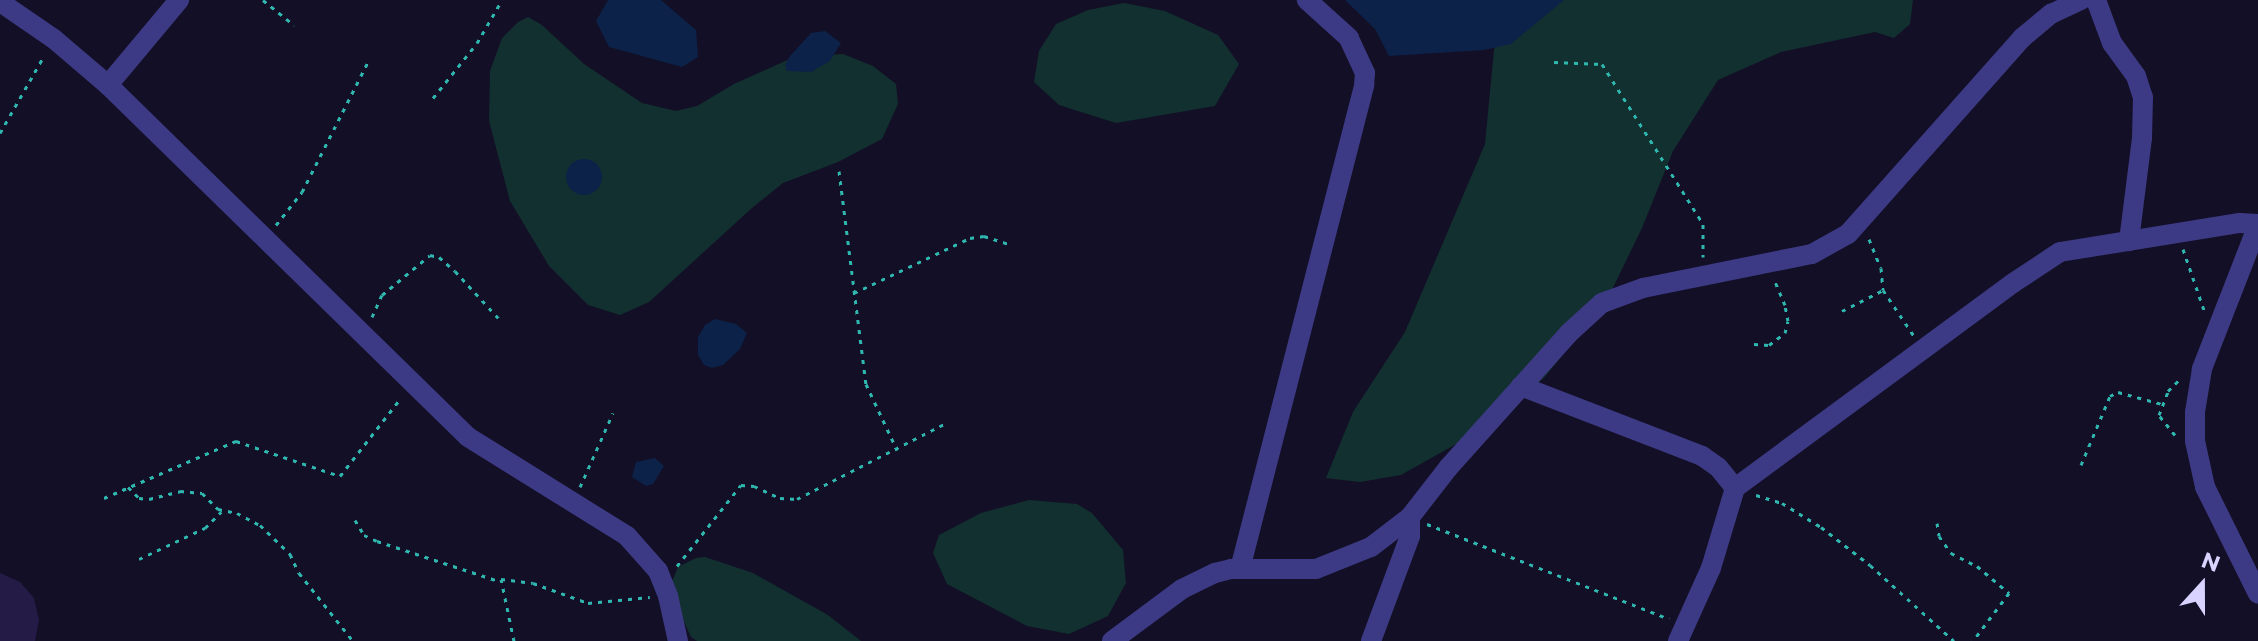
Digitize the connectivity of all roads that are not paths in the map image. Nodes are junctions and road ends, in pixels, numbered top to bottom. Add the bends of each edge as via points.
1 (179, 0) edge
2 (1307, 0) edge
3 (2081, 0) edge
4 (2096, 0) edge
5 (0, 2) edge
6 (108, 85) junction
7 (2258, 224) edge
8 (2129, 241) junction
9 (1521, 386) junction
10 (1735, 488) junction
11 (1410, 517) junction
12 (1240, 569) junction
13 (2258, 594) edge
14 (1683, 634) edge
15 (678, 641) edge
16 (1112, 641) edge
17 (1371, 641) edge

1 - 6 street
2 - 12 street via 1349,38 1365,73 1364,85
3 - 9 street via 2051,14 2022,38 1857,223 1829,247 1643,288 1602,303
4 - 8 street via 2112,43 2136,76 2143,97
5 - 6 street
6 - 15 street via 468,437 627,536 664,584
7 - 8 street
7 - 13 street via 2202,369 2195,412 2205,487
8 - 10 street via 2060,252
9 - 10 street via 1702,456
9 - 11 street
10 - 14 street via 1711,568
11 - 12 street via 1371,547 1316,569
11 - 17 street via 1410,536
12 - 16 street via 1215,573 1182,589

